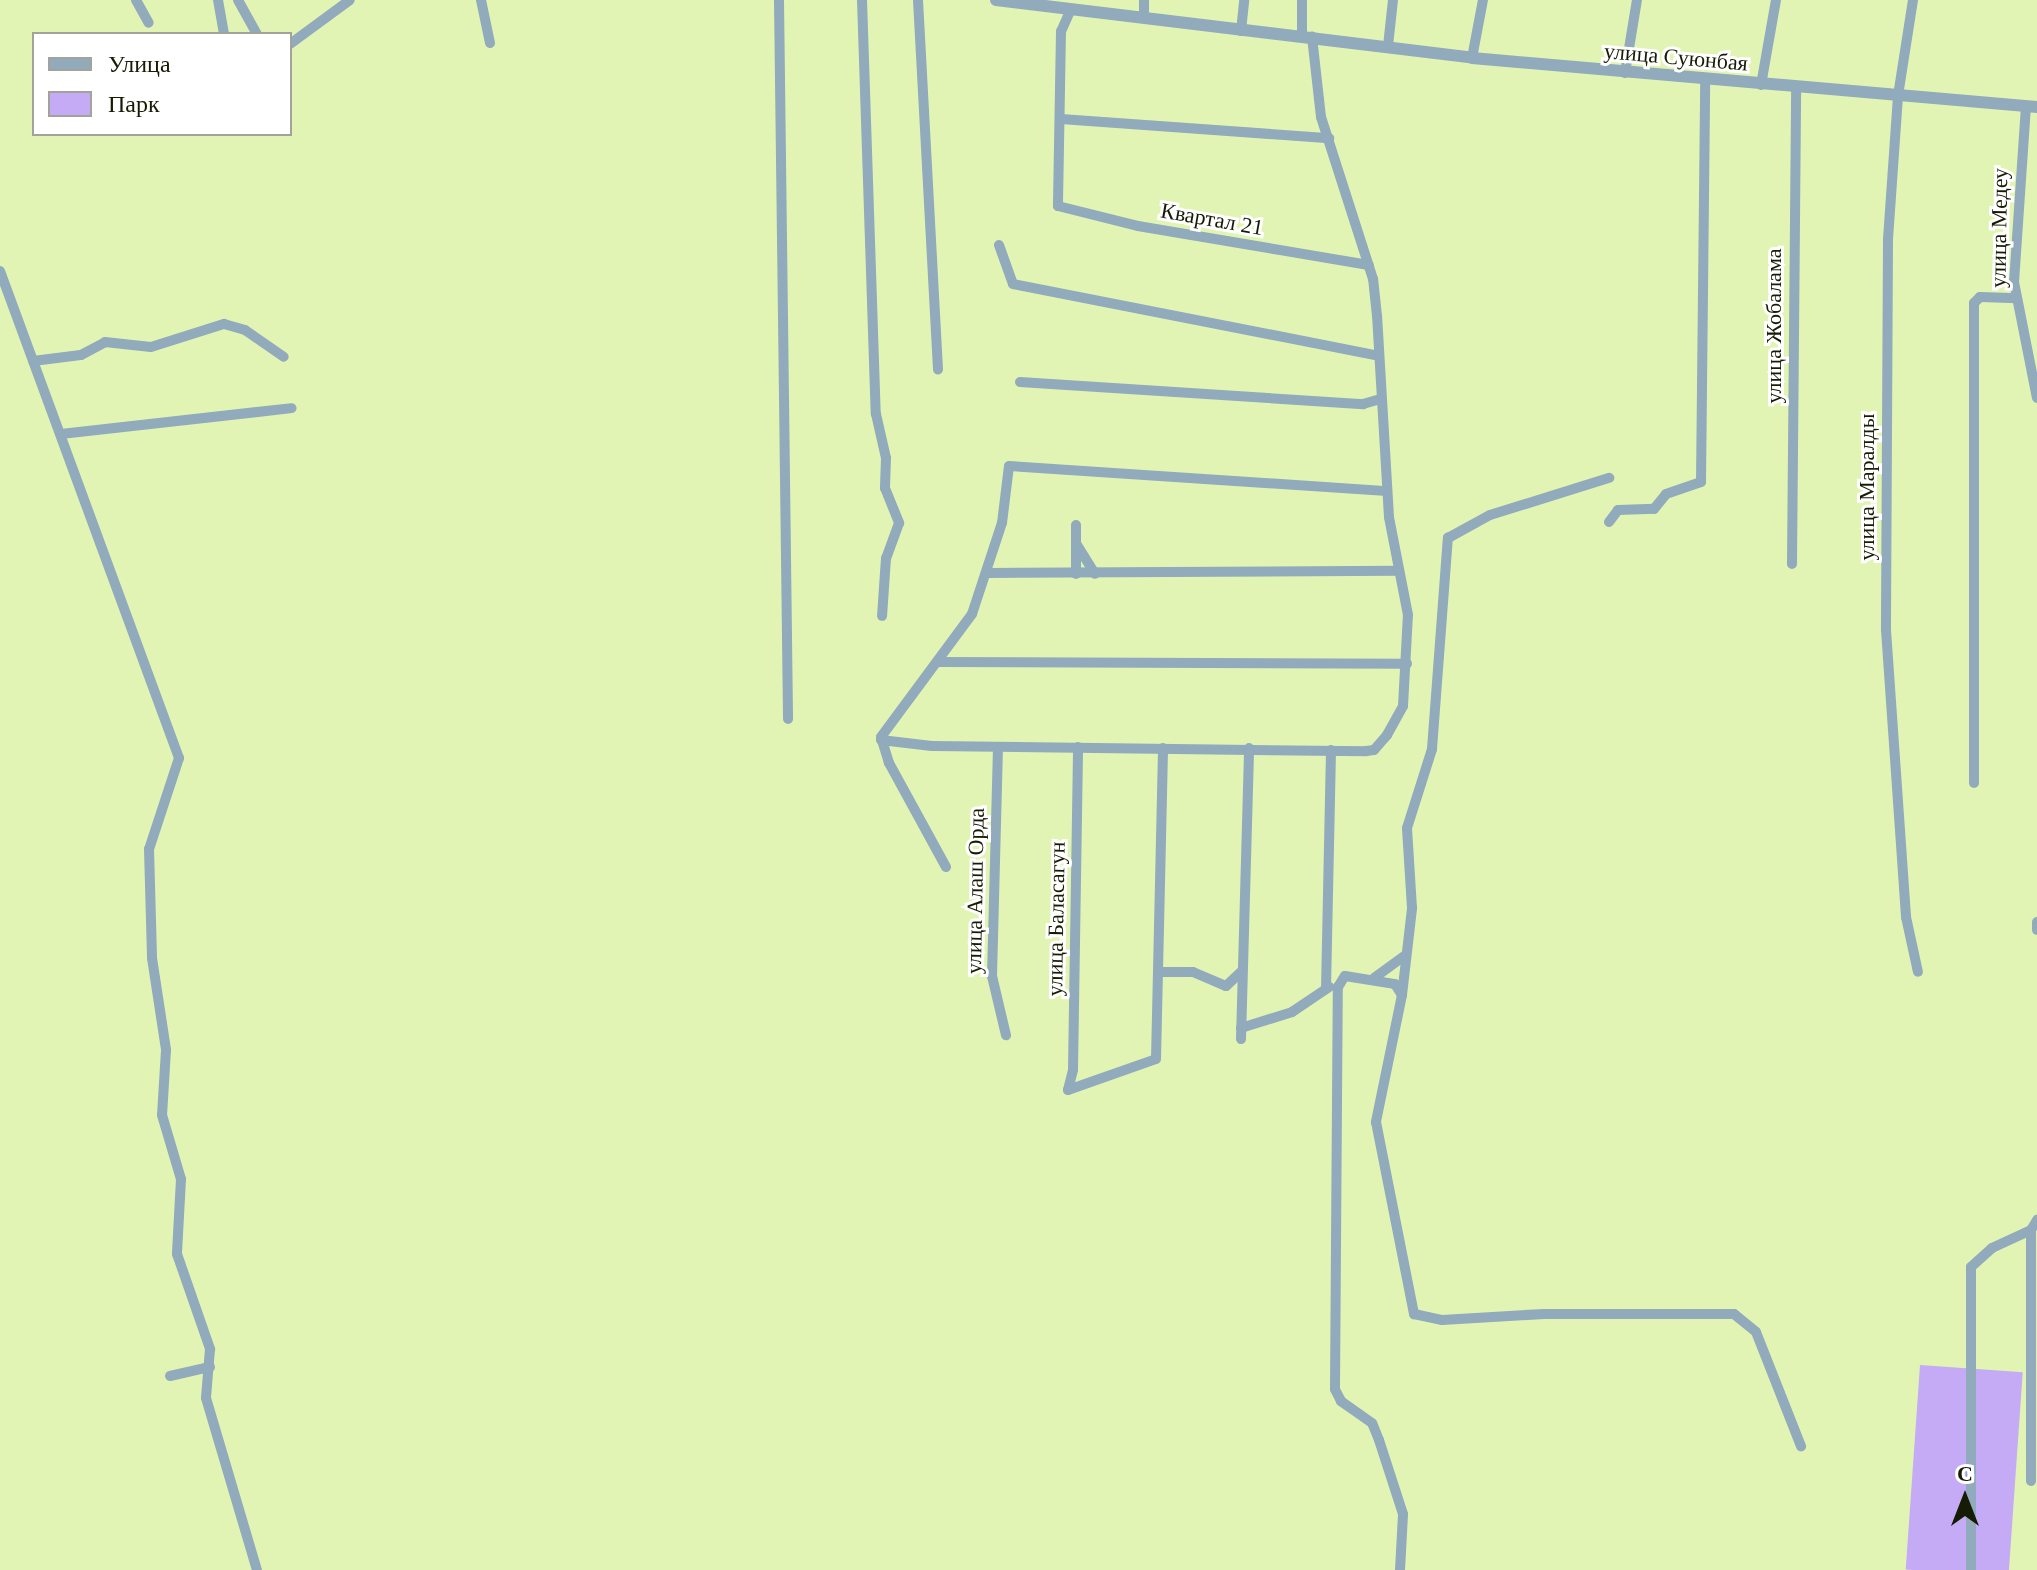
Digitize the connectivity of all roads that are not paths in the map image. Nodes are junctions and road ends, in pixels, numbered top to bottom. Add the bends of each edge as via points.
1 (136, 0) edge
2 (218, 0) edge
3 (238, 0) edge
4 (350, 0) edge
5 (481, 0) edge
6 (779, 0) edge
7 (862, 0) edge
8 (918, 0) edge
9 (996, 0) edge
10 (1144, 0) edge
11 (1244, 0) edge
12 (1302, 0) edge
13 (1393, 0) edge
14 (1483, 0) edge
15 (1637, 0) edge
16 (1776, 0) edge
17 (1913, 0) edge
18 (1063, 5) edge
19 (1144, 18) junction
20 (149, 23) dead end
21 (1241, 31) junction
22 (224, 32) edge
23 (256, 32) edge
24 (1307, 37) junction
25 (292, 43) edge
26 (490, 43) dead end
27 (1388, 46) junction
28 (1472, 58) junction
29 (1625, 73) junction
30 (1705, 81) junction
31 (1761, 85) junction
32 (1796, 88) junction
33 (1898, 96) junction
34 (2031, 107) edge
35 (1061, 119) junction
36 (1329, 138) junction
37 (999, 245) dead end
38 (1369, 265) junction
39 (0, 271) edge
40 (2017, 298) junction
41 (1379, 356) junction
42 (284, 357) dead end
43 (33, 361) junction
44 (938, 369) dead end
45 (1020, 382) dead end
46 (2037, 398) edge
47 (1381, 399) junction
48 (292, 408) dead end
49 (61, 434) junction
50 (1609, 478) dead end
51 (1387, 491) junction
52 (1609, 522) dead end
53 (1076, 525) dead end
54 (1076, 544) junction
55 (1792, 564) dead end
56 (1398, 571) junction
57 (989, 573) junction
58 (1076, 574) junction
59 (1095, 574) junction
60 (882, 616) dead end
61 (937, 662) junction
62 (1407, 664) junction
63 (788, 719) dead end
64 (881, 740) junction
65 (998, 747) junction
66 (1078, 747) junction
67 (1163, 748) junction
68 (1249, 748) junction
69 (1331, 750) junction
70 (1974, 783) dead end
71 (946, 867) dead end
72 (2037, 922) edge
73 (2037, 930) edge
74 (1405, 953) junction
75 (1243, 969) junction
76 (1158, 972) junction
77 (1918, 972) dead end
78 (1374, 978) junction
79 (1340, 979) junction
80 (1326, 989) junction
81 (1402, 995) junction
82 (1006, 1035) dead end
83 (2037, 1220) edge
84 (2031, 1230) junction
85 (2033, 1366) edge
86 (210, 1367) junction
87 (170, 1376) dead end
88 (1801, 1446) dead end
89 (2031, 1481) dead end
90 (257, 1570) edge
91 (1400, 1570) edge
92 (1971, 1570) edge

1 - 20 street
2 - 22 street
3 - 23 street
4 - 25 street
5 - 26 street
6 - 63 street
7 - 60 street via 876,414 886,458 885,488 899,523 886,558
8 - 44 street
9 - 18 street, улица Суюнбая
10 - 19 street
11 - 21 street
12 - 24 street
13 - 27 street
14 - 28 street
15 - 29 street
16 - 31 street
17 - 33 street, улица Маралды
18 - 19 street, улица Суюнбая
18 - 35 street
19 - 21 street, улица Суюнбая
21 - 24 street, улица Суюнбая
24 - 27 street, улица Суюнбая
24 - 36 street
27 - 28 street, улица Суюнбая
28 - 29 street, улица Суюнбая
29 - 30 street, улица Суюнбая
30 - 31 street, улица Суюнбая
30 - 52 street via 1701,482 1666,494 1654,509 1618,510
31 - 32 street, улица Суюнбая
32 - 33 street, улица Суюнбая
32 - 55 street, улица Жобалама
33 - 34 street, улица Суюнбая
33 - 77 street, улица Маралды via 1888,240 1886,673 1896,743 1906,917
34 - 40 street, улица Медеу via 2014,237
35 - 36 street via 1281,139
35 - 38 street, Квартал 21 via 1058,206 1073,213
36 - 38 street
37 - 41 street via 1013,284
38 - 41 street
39 - 43 street
40 - 46 street, улица Медеу
40 - 70 street via 1980,297 1974,303
41 - 47 street
42 - 43 street via 245,330 224,324 151,347 105,342 81,355
43 - 49 street
45 - 47 street via 1363,404
47 - 51 street
48 - 49 street
49 - 86 street via 179,758 149,849 152,958 166,1050 162,1115 183,1197 177,1254 199,1306
50 - 74 street via 1490,515 1448,538 1432,749 1407,828 1412,908
51 - 56 street
51 - 57 street via 1012,464
53 - 54 street
54 - 58 street
54 - 59 street
56 - 59 street
56 - 62 street via 1408,615
57 - 58 street
57 - 61 street via 972,614
58 - 59 street
61 - 62 street
61 - 64 street via 897,709
62 - 69 street via 1403,706 1379,746
64 - 65 street
64 - 71 street via 913,812
65 - 66 street
65 - 82 street, улица Алаш Орда via 992,976
66 - 67 street
66 - 76 street, улица Баласагун via 1073,1070 1068,1090 1156,1059
67 - 68 street
67 - 76 street
68 - 69 street
68 - 75 street
69 - 80 street
72 - 73 street
74 - 78 street
74 - 81 street
75 - 76 street via 1226,986 1193,972
75 - 80 street via 1241,1033 1276,1020
78 - 79 street
78 - 81 street via 1395,984
79 - 80 street
79 - 91 street via 1335,1389 1341,1401 1372,1423 1382,1450 1403,1514
81 - 88 street via 1376,1122 1414,1314 1442,1320 1734,1314 1756,1332
83 - 84 street
84 - 85 street
84 - 92 street via 1992,1248 1971,1267
85 - 89 street
86 - 87 street
86 - 90 street via 206,1398

